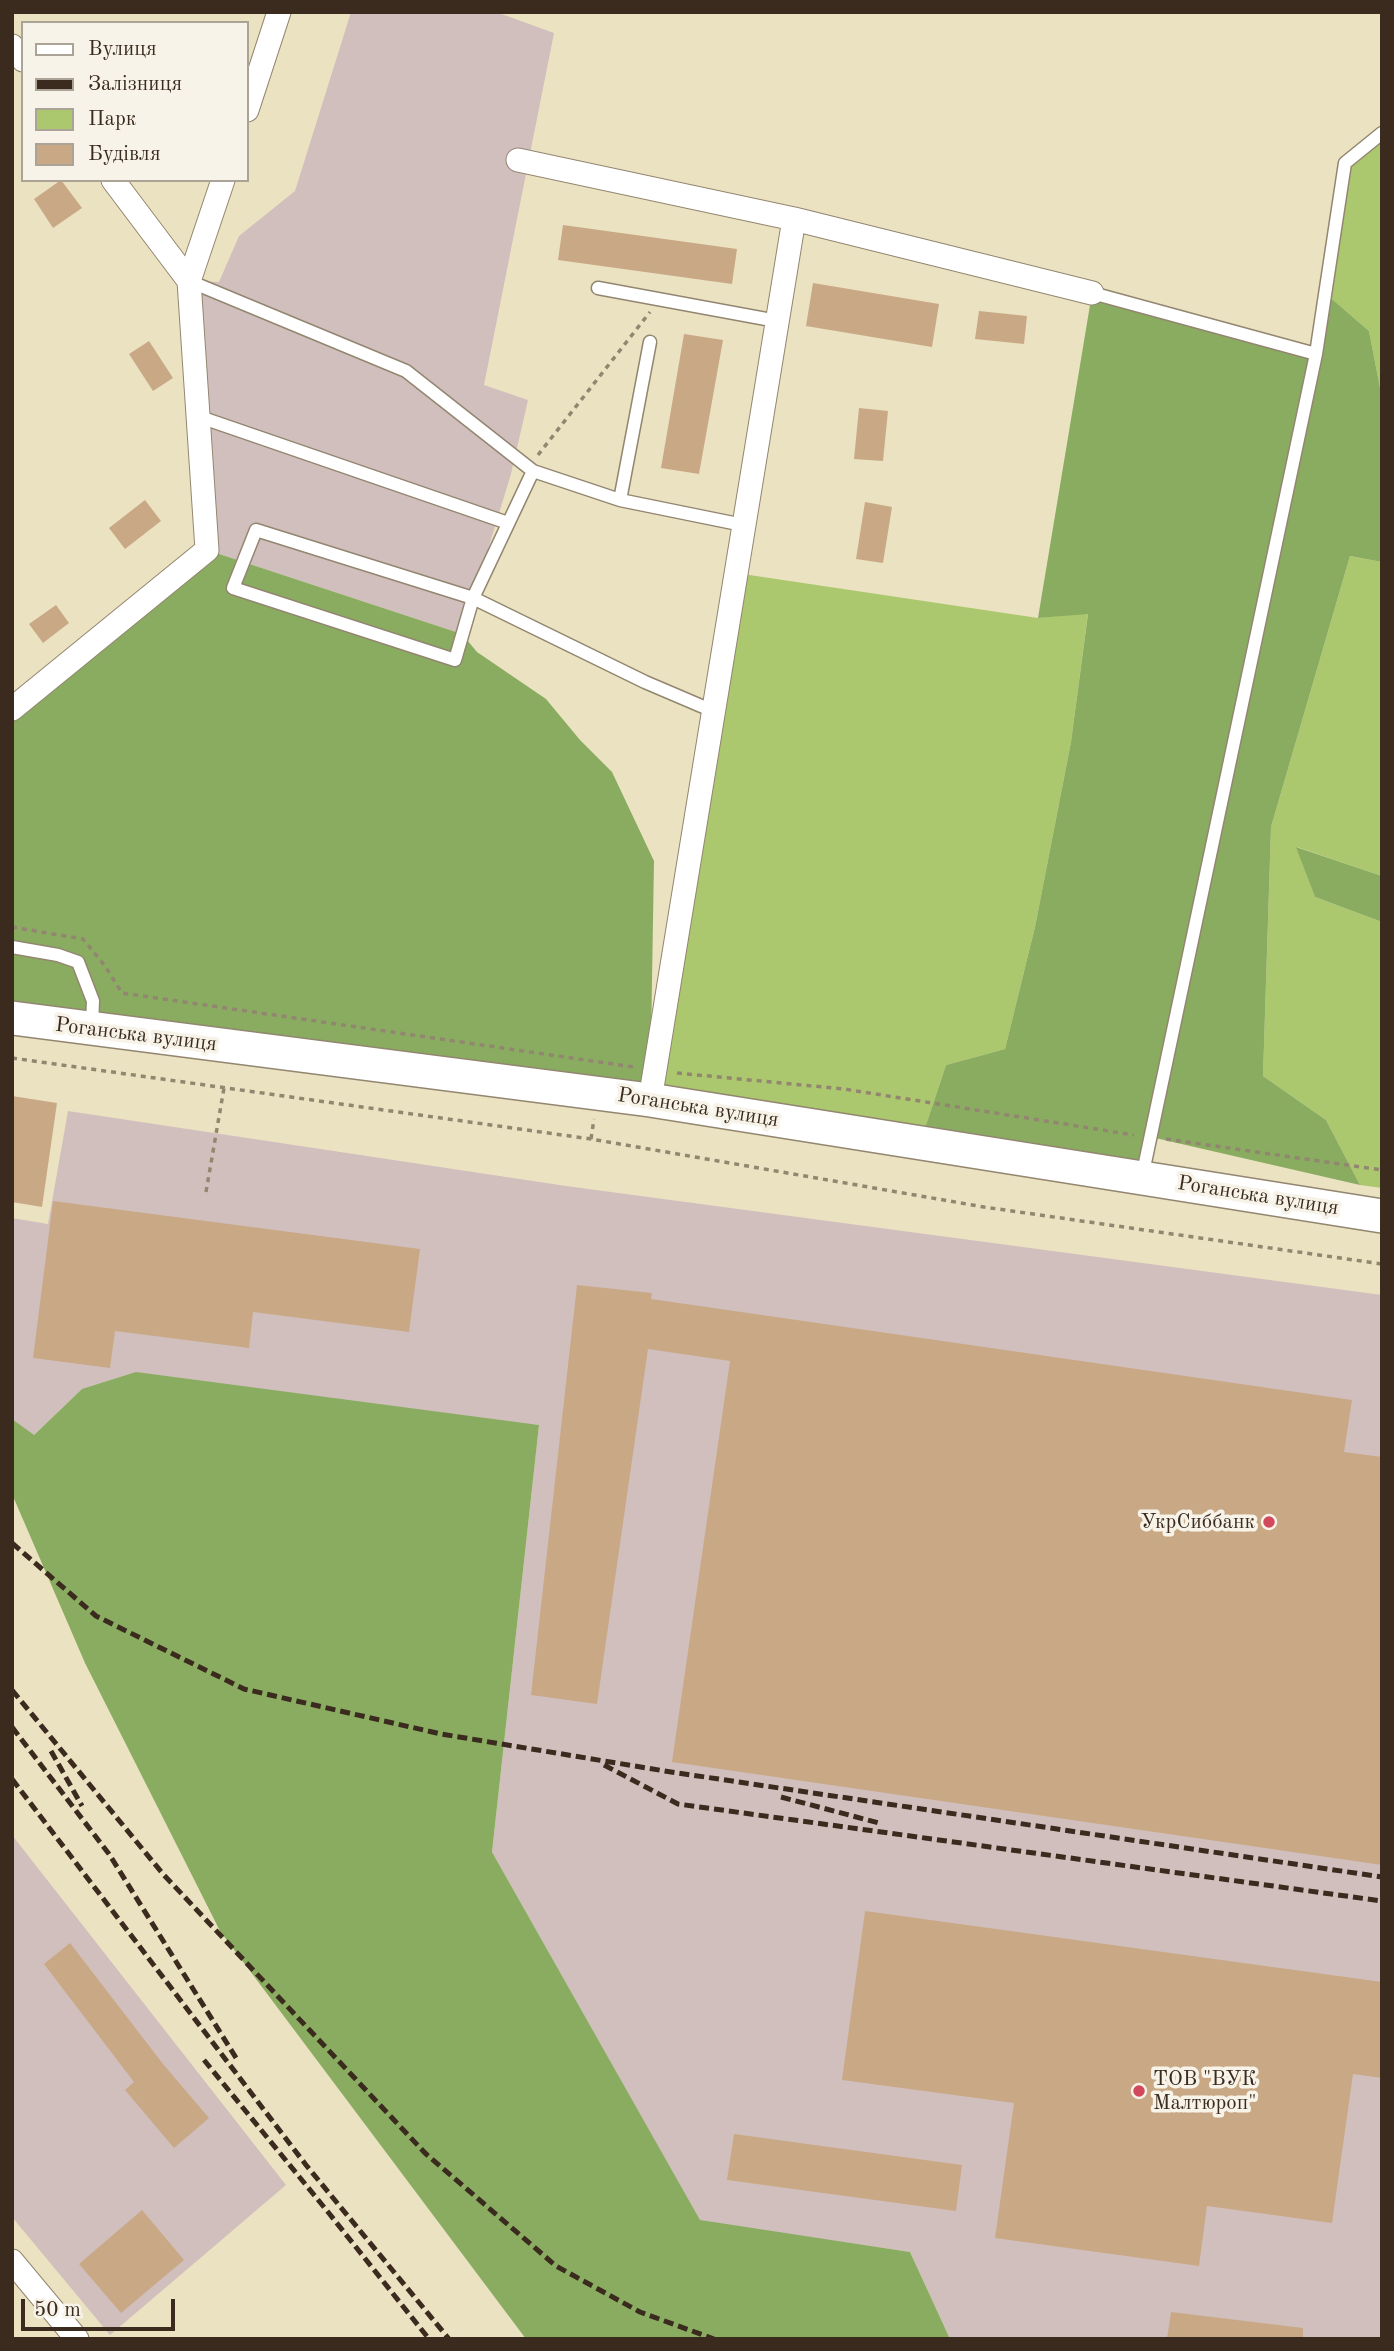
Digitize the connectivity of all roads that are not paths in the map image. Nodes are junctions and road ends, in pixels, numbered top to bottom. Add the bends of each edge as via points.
1 (279, 12) edge
2 (248, 107) edge
3 (1382, 133) edge
4 (518, 160) dead end
5 (115, 182) edge
6 (222, 182) edge
7 (794, 219) junction
8 (189, 281) junction
9 (598, 288) dead end
10 (1092, 293) joint
11 (777, 321) junction
12 (650, 342) dead end
13 (1316, 354) junction
14 (197, 416) junction
15 (531, 470) junction
16 (620, 500) junction
17 (508, 523) junction
18 (743, 526) junction
19 (473, 598) junction
20 (14, 703) edge
21 (713, 711) junction
22 (12, 947) edge
23 (12, 1018) edge
24 (92, 1029) junction
25 (652, 1085) junction
26 (1142, 1178) junction
27 (1382, 1216) edge
28 (12, 2261) edge
29 (77, 2339) edge

1 - 2 street
3 - 13 lane via 1345,163
4 - 7 street
5 - 8 street
6 - 8 street
7 - 10 street
7 - 11 street
8 - 14 street
8 - 15 lane via 406,371
9 - 11 lane
10 - 13 lane
11 - 18 street
12 - 16 lane
13 - 26 lane
14 - 17 lane
14 - 20 street via 206,550
15 - 16 lane
15 - 17 lane
16 - 18 lane
17 - 19 lane
18 - 21 street
19 - 19 lane via 256,530 233,588 455,660
19 - 21 lane
21 - 25 street
22 - 24 lane via 78,962 93,1001
23 - 24 main road, Роганська вулиця
24 - 25 main road, Роганська вулиця
25 - 26 main road, Роганська вулиця
26 - 27 main road, Роганська вулиця
28 - 29 street

